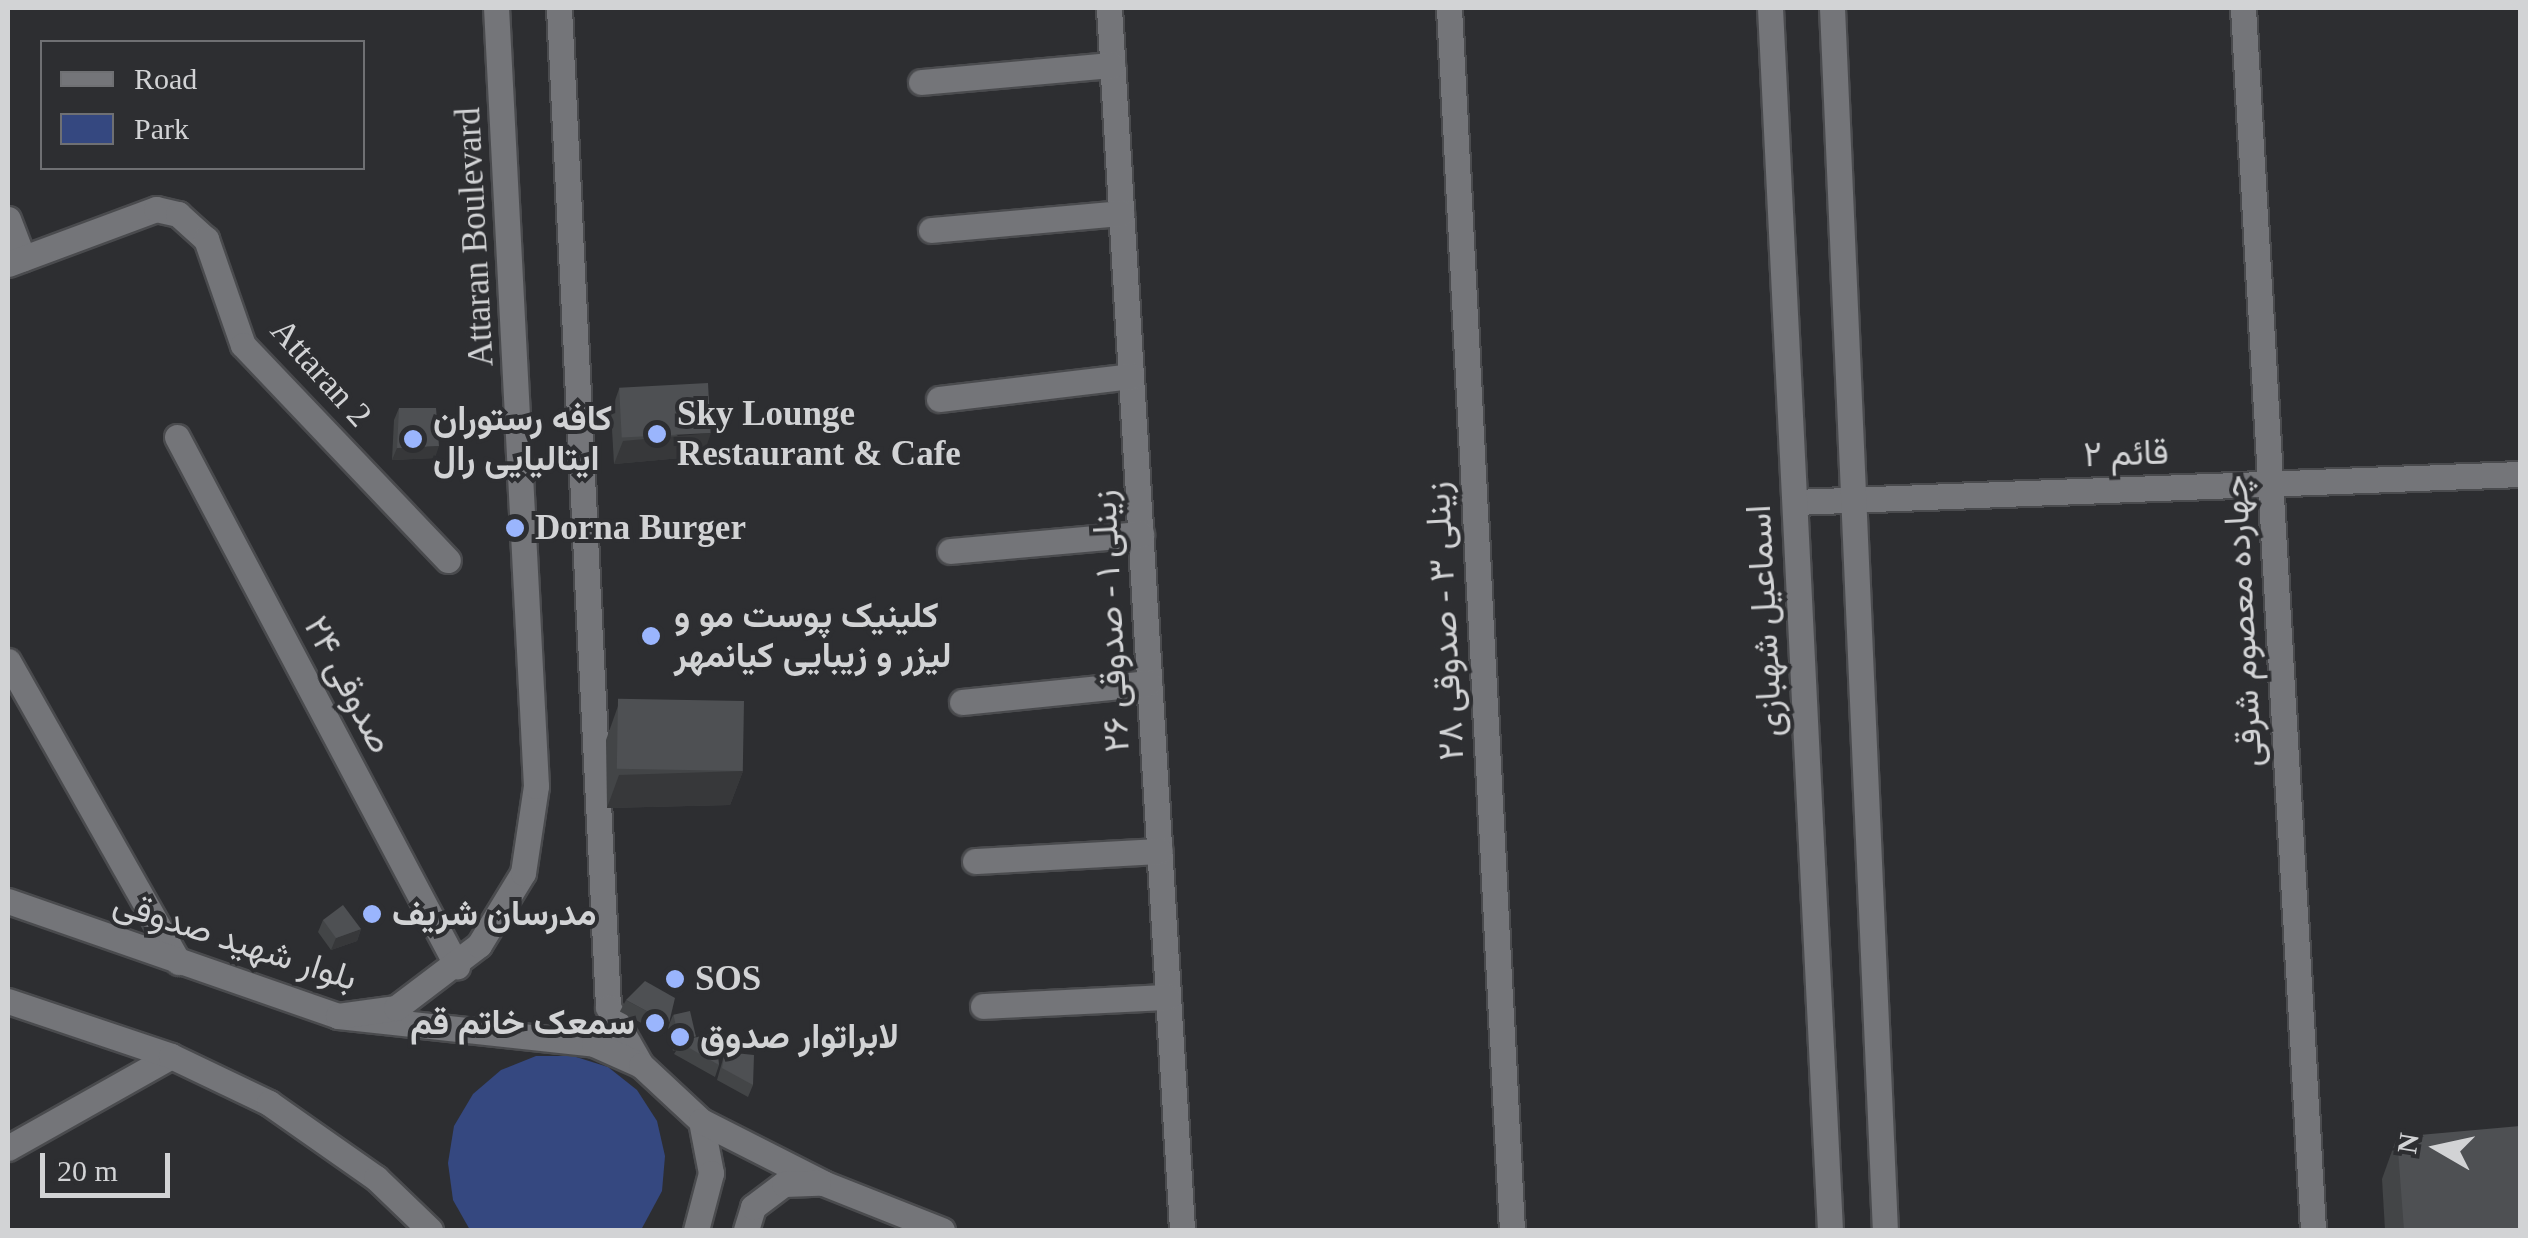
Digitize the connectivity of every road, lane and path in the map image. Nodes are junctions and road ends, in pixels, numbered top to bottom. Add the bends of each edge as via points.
1 (496, 8) edge
2 (559, 8) edge
3 (1109, 8) edge
4 (1449, 8) edge
5 (1770, 8) edge
6 (1832, 8) edge
7 (2244, 8) edge
8 (1112, 65) junction
9 (921, 82) dead end
10 (1121, 213) junction
11 (8, 219) edge
12 (931, 230) dead end
13 (15, 261) edge
14 (1131, 376) junction
15 (939, 399) dead end
16 (177, 437) dead end
17 (2520, 474) edge
18 (2270, 483) junction
19 (1855, 499) junction
20 (1794, 502) junction
21 (1141, 534) junction
22 (950, 551) dead end
23 (448, 560) dead end
24 (8, 661) edge
25 (1149, 683) junction
26 (962, 702) dead end
27 (1160, 852) junction
28 (975, 861) dead end
29 (8, 901) edge
30 (178, 962) junction
31 (457, 966) junction
32 (1168, 997) junction
33 (8, 1001) edge
34 (983, 1006) dead end
35 (338, 1016) junction
36 (172, 1056) junction
37 (640, 1064) junction
38 (702, 1121) junction
39 (8, 1148) edge
40 (822, 1183) junction
41 (430, 1230) edge
42 (696, 1230) edge
43 (746, 1230) edge
44 (942, 1230) edge
45 (1182, 1230) edge
46 (1512, 1230) edge
47 (1830, 1230) edge
48 (1885, 1230) edge
49 (2313, 1230) edge

1 - 31 street, Attaran Boulevard via 536,786 522,873 479,944
2 - 37 street via 608,1006
3 - 8 street, زینلی ۱ - صدوقی ۲۶
4 - 46 street, زینلی ۳ - صدوقی ۲۸
5 - 20 street, اسماعیل شهبازی
6 - 19 street
7 - 18 street, چهارده معصوم شرقی
8 - 9 street
8 - 10 street, زینلی ۱ - صدوقی ۲۶
10 - 12 street
10 - 14 street, زینلی ۱ - صدوقی ۲۶
11 - 13 street
13 - 23 street, Attaran 2 via 156,209 178,214 206,239 243,345
14 - 15 street
14 - 21 street, زینلی ۱ - صدوقی ۲۶
16 - 31 street, صدوقی ۲۴
17 - 18 street, قائم ۲
18 - 19 street, قائم ۲
18 - 49 street, چهارده معصوم شرقی
19 - 20 street, قائم ۲
19 - 48 street
20 - 47 street, اسماعیل شهبازی
21 - 22 street
21 - 25 street, زینلی ۱ - صدوقی ۲۶
24 - 30 street
25 - 26 street
25 - 27 street, زینلی ۱ - صدوقی ۲۶
27 - 28 street
27 - 32 street, زینلی ۱ - صدوقی ۲۶
29 - 30 street, بلوار شهید صدوقی
30 - 35 street, بلوار شهید صدوقی
31 - 35 street, Attaran Boulevard via 396,1008
32 - 34 street
32 - 45 street, زینلی ۱ - صدوقی ۲۶
33 - 36 street
35 - 37 street, بلوار شهید صدوقی via 594,1044
36 - 39 street
36 - 41 street via 270,1102 376,1178
37 - 38 street
38 - 40 street
38 - 42 street via 712,1173
40 - 43 street via 784,1184 753,1208
40 - 44 street

